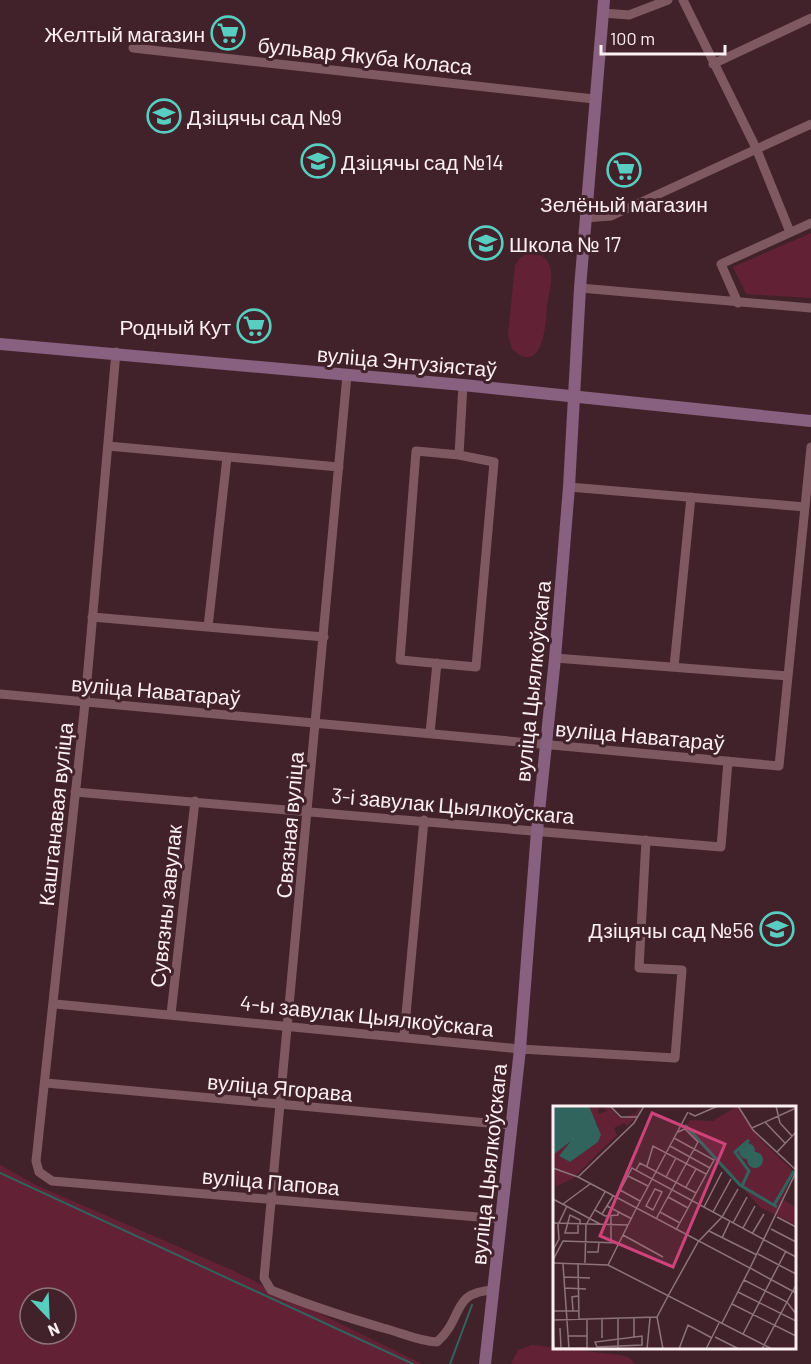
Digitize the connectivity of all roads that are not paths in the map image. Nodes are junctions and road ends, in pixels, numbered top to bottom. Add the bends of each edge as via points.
1 (604, 0) edge
2 (668, 0) edge
3 (683, 0) edge
4 (603, 14) junction
5 (811, 18) edge
6 (133, 48) dead end
7 (712, 64) junction
8 (594, 99) junction
9 (811, 124) edge
10 (756, 148) junction
11 (585, 218) junction
12 (811, 223) edge
13 (790, 232) junction
14 (580, 288) junction
15 (738, 303) junction
16 (811, 308) edge
17 (0, 344) edge
18 (116, 352) junction
19 (347, 375) junction
20 (463, 385) junction
21 (573, 397) junction
22 (811, 420) edge
23 (108, 446) junction
24 (811, 447) edge
25 (459, 454) junction
26 (228, 457) junction
27 (339, 467) junction
28 (569, 487) junction
29 (691, 497) junction
30 (805, 507) junction
31 (92, 617) junction
32 (208, 627) junction
33 (324, 637) junction
34 (555, 658) junction
35 (437, 663) junction
36 (674, 667) junction
37 (788, 676) junction
38 (0, 694) edge
39 (85, 703) junction
40 (317, 721) junction
41 (430, 733) junction
42 (545, 744) junction
43 (728, 761) junction
44 (75, 792) junction
45 (195, 801) junction
46 (309, 810) junction
47 (424, 820) junction
48 (537, 831) junction
49 (646, 840) junction
50 (55, 1004) junction
51 (171, 1014) junction
52 (289, 1026) junction
53 (404, 1036) junction
54 (520, 1049) junction
55 (46, 1083) junction
56 (280, 1106) junction
57 (511, 1125) junction
58 (39, 1172) joint
59 (271, 1199) junction
60 (502, 1219) junction
61 (494, 1290) junction
62 (485, 1364) edge

1 - 4 main road, вуліца Цыялкоўскага
2 - 4 street via 629,15
3 - 7 street
4 - 8 main road, вуліца Цыялкоўскага
5 - 7 street
6 - 8 street, бульвар Якуба Коласа
7 - 10 street
8 - 11 main road, вуліца Цыялкоўскага
9 - 10 street
10 - 11 street via 611,216
10 - 13 street
11 - 14 main road, вуліца Цыялкоўскага
12 - 13 street
13 - 15 street via 721,264
14 - 15 street
14 - 21 main road, вуліца Цыялкоўскага
15 - 16 street
17 - 18 main road, вуліца Энтузіястаў
18 - 19 main road, вуліца Энтузіястаў
18 - 23 street, Каштанавая вуліца
19 - 20 main road, вуліца Энтузіястаў
19 - 27 street, Связная вуліца
20 - 21 main road, вуліца Энтузіястаў
20 - 25 street
21 - 22 main road, вуліца Энтузіястаў
21 - 28 main road, вуліца Цыялкоўскага
23 - 26 street
23 - 31 street, Каштанавая вуліца
24 - 30 street, вуліца Наватараў
25 - 35 street via 494,462 476,667
25 - 35 street via 416,451 400,660
26 - 27 street
26 - 32 street
27 - 33 street, Связная вуліца
28 - 29 street
28 - 34 main road, вуліца Цыялкоўскага
29 - 30 street
29 - 36 street
30 - 37 street, вуліца Наватараў
31 - 32 street
31 - 39 street, Каштанавая вуліца
32 - 33 street
33 - 40 street, Связная вуліца
34 - 36 street
34 - 42 main road, вуліца Цыялкоўскага
35 - 41 street
36 - 37 street
37 - 43 street, вуліца Наватараў via 779,766
38 - 39 street, вуліца Наватараў
39 - 40 street, вуліца Наватараў
39 - 44 street, Каштанавая вуліца
40 - 41 street, вуліца Наватараў
40 - 46 street, Связная вуліца
41 - 42 street, вуліца Наватараў
42 - 43 street, вуліца Наватараў
42 - 48 main road, вуліца Цыялкоўскага
43 - 49 street, 3-і завулак Цыялкоўскага via 721,847
44 - 45 street, 3-і завулак Цыялкоўскага
44 - 50 street, Каштанавая вуліца
45 - 46 street, 3-і завулак Цыялкоўскага
45 - 51 street, Сувязны завулак
46 - 47 street, 3-і завулак Цыялкоўскага
46 - 52 street, Связная вуліца
47 - 48 street, 3-і завулак Цыялкоўскага
47 - 53 street
48 - 49 street, 3-і завулак Цыялкоўскага
48 - 54 main road, вуліца Цыялкоўскага
49 - 54 street, 4-ы завулак Цыялкоўскага via 639,968 682,970 675,1058
50 - 51 street, 4-ы завулак Цыялкоўскага
50 - 55 street, Каштанавая вуліца
51 - 52 street, 4-ы завулак Цыялкоўскага
52 - 53 street, 4-ы завулак Цыялкоўскага
52 - 56 street, Связная вуліца
53 - 54 street, 4-ы завулак Цыялкоўскага
54 - 57 main road, вуліца Цыялкоўскага
55 - 56 street, вуліца Ягорава
55 - 58 street, Каштанавая вуліца via 36,1161
56 - 57 street, вуліца Ягорава
56 - 59 street, Связная вуліца
57 - 60 main road, вуліца Цыялкоўскага
58 - 59 street, вуліца Папова via 52,1181
59 - 60 street, вуліца Папова
59 - 61 street, Связная вуліца via 264,1278 271,1290 416,1341 438,1342 450,1330 463,1299 477,1291
60 - 61 main road, вуліца Цыялкоўскага
61 - 62 main road, вуліца Цыялкоўскага

